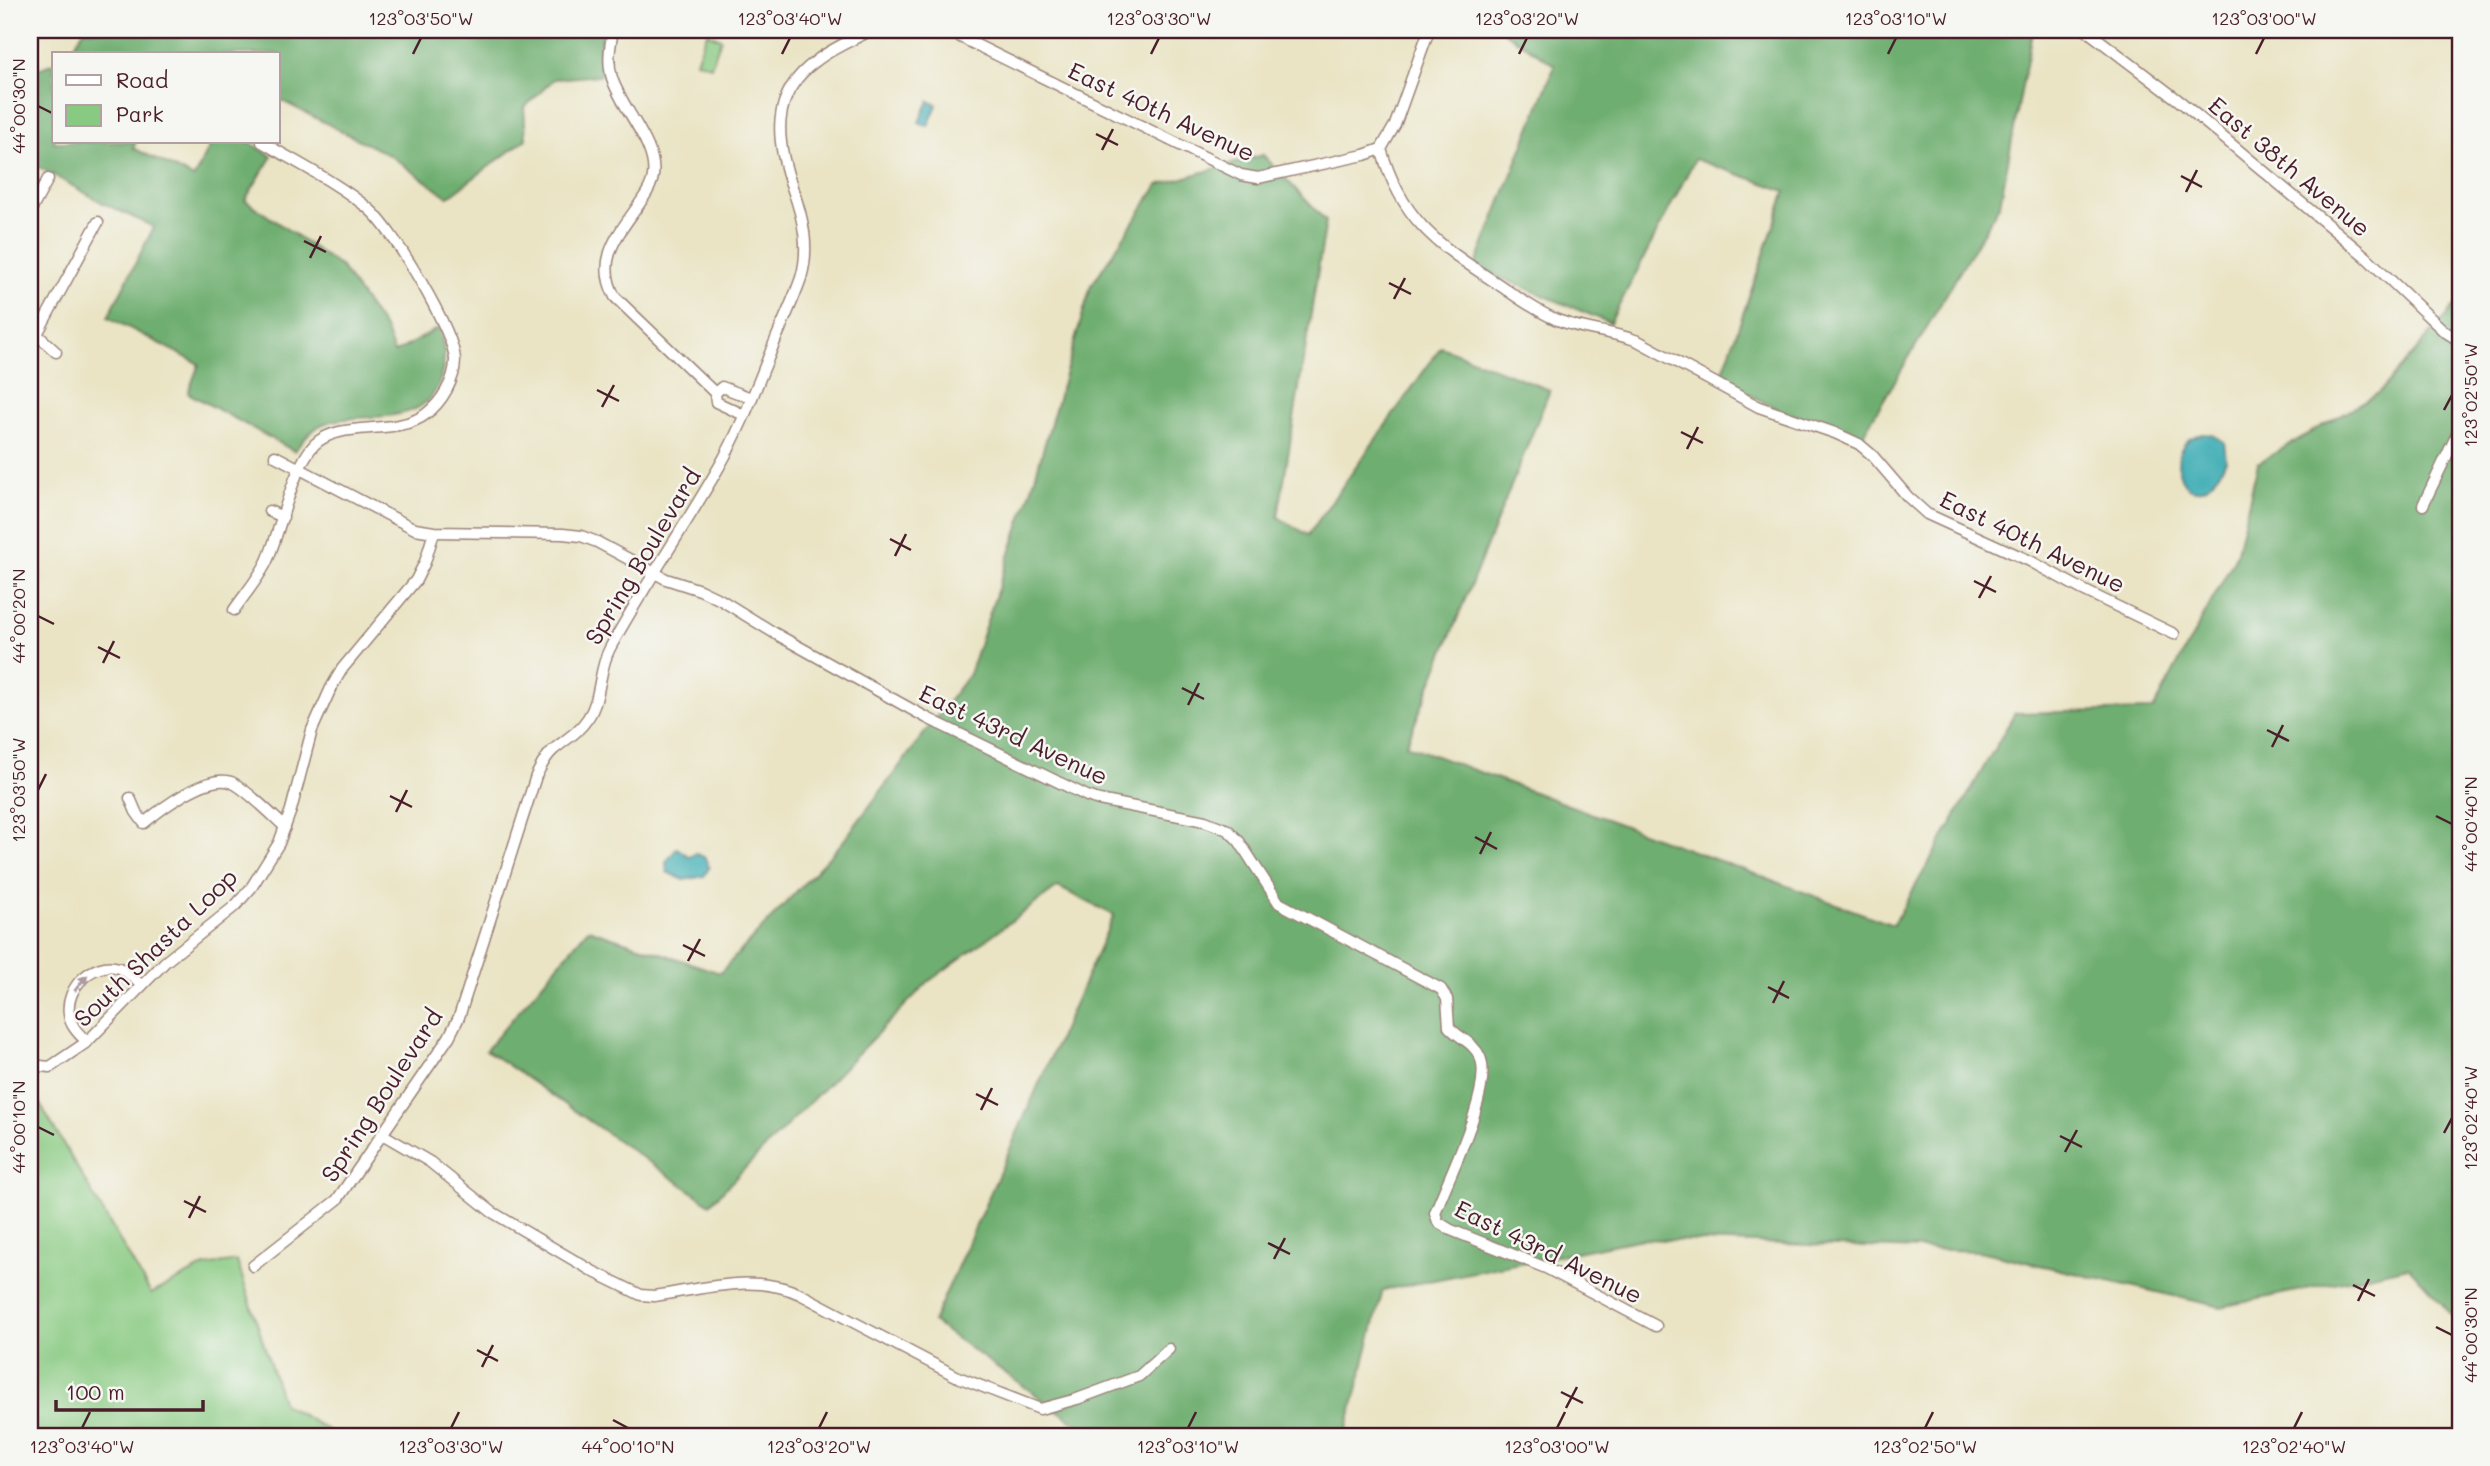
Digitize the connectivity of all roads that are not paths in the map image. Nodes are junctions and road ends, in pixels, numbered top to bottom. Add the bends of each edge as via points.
1 (613, 30) edge
2 (871, 30) edge
3 (946, 30) edge
4 (1429, 30) edge
5 (2086, 30) edge
6 (265, 144) edge
7 (1381, 149) junction
8 (1364, 155) junction
9 (1387, 168) junction
10 (48, 179) dead end
11 (30, 210) edge
12 (99, 222) dead end
13 (33, 331) edge
14 (2460, 341) edge
15 (56, 352) dead end
16 (715, 393) junction
17 (751, 398) junction
18 (744, 415) junction
19 (2460, 428) edge
20 (275, 456) dead end
21 (300, 469) junction
22 (2423, 505) dead end
23 (269, 511) dead end
24 (283, 517) junction
25 (434, 532) junction
26 (653, 573) junction
27 (234, 610) dead end
28 (2174, 634) dead end
29 (130, 798) dead end
30 (285, 827) junction
31 (141, 985) junction
32 (87, 1042) junction
33 (30, 1065) edge
34 (382, 1134) junction
35 (253, 1266) dead end
36 (1656, 1326) dead end
37 (1169, 1349) dead end

1 - 16 street via 611,75 654,164 649,189 613,243 606,270 608,284 615,297
2 - 17 street, Spring Boulevard via 802,73 782,108 780,148 801,211 805,256 802,276
3 - 8 street, East 40th Avenue via 1241,175 1258,178
4 - 7 street via 1395,125
5 - 14 street, East 38th Avenue via 2182,103
6 - 21 street via 353,198 385,225 446,329 455,358 450,382 426,415 407,424 327,437 313,446
7 - 8 street, East 40th Avenue
7 - 9 street, East 40th Avenue
8 - 9 street via 1379,159
9 - 28 street, East 40th Avenue via 1411,215 1436,240 1535,309 1565,323 1638,341 1759,407 1850,440 1872,455 1927,514
10 - 11 street
12 - 13 street
13 - 15 street
16 - 17 street via 722,387
16 - 18 street via 714,401
17 - 18 street, Spring Boulevard
18 - 26 street, Spring Boulevard via 720,465
19 - 22 street
20 - 21 street, East 43rd Avenue
21 - 24 street
21 - 25 street, East 43rd Avenue via 402,524
23 - 24 street
24 - 27 street via 264,566
25 - 26 street, East 43rd Avenue via 581,536
25 - 30 street, South Shasta Loop via 416,580 331,688 312,730
26 - 34 street, Spring Boulevard via 608,652 589,716 577,733 552,751 536,776 454,1028
26 - 36 street, East 43rd Avenue via 721,600 927,718 1087,796 1228,830 1279,903 1441,989 1447,999 1449,1027 1475,1049 1482,1066 1476,1108 1435,1213 1438,1222 1546,1268
29 - 30 street via 144,822 180,797 224,781
30 - 31 street, South Shasta Loop via 267,864 243,897
31 - 32 street, South Shasta Loop
32 -> 31 street via 68,1013 75,988 85,976 108,966 121,969
32 - 33 street, South Shasta Loop via 50,1067
34 - 35 street, Spring Boulevard via 331,1208
34 - 37 street via 447,1174 492,1212 641,1295 752,1283 787,1287 958,1377 1040,1409 1139,1376

